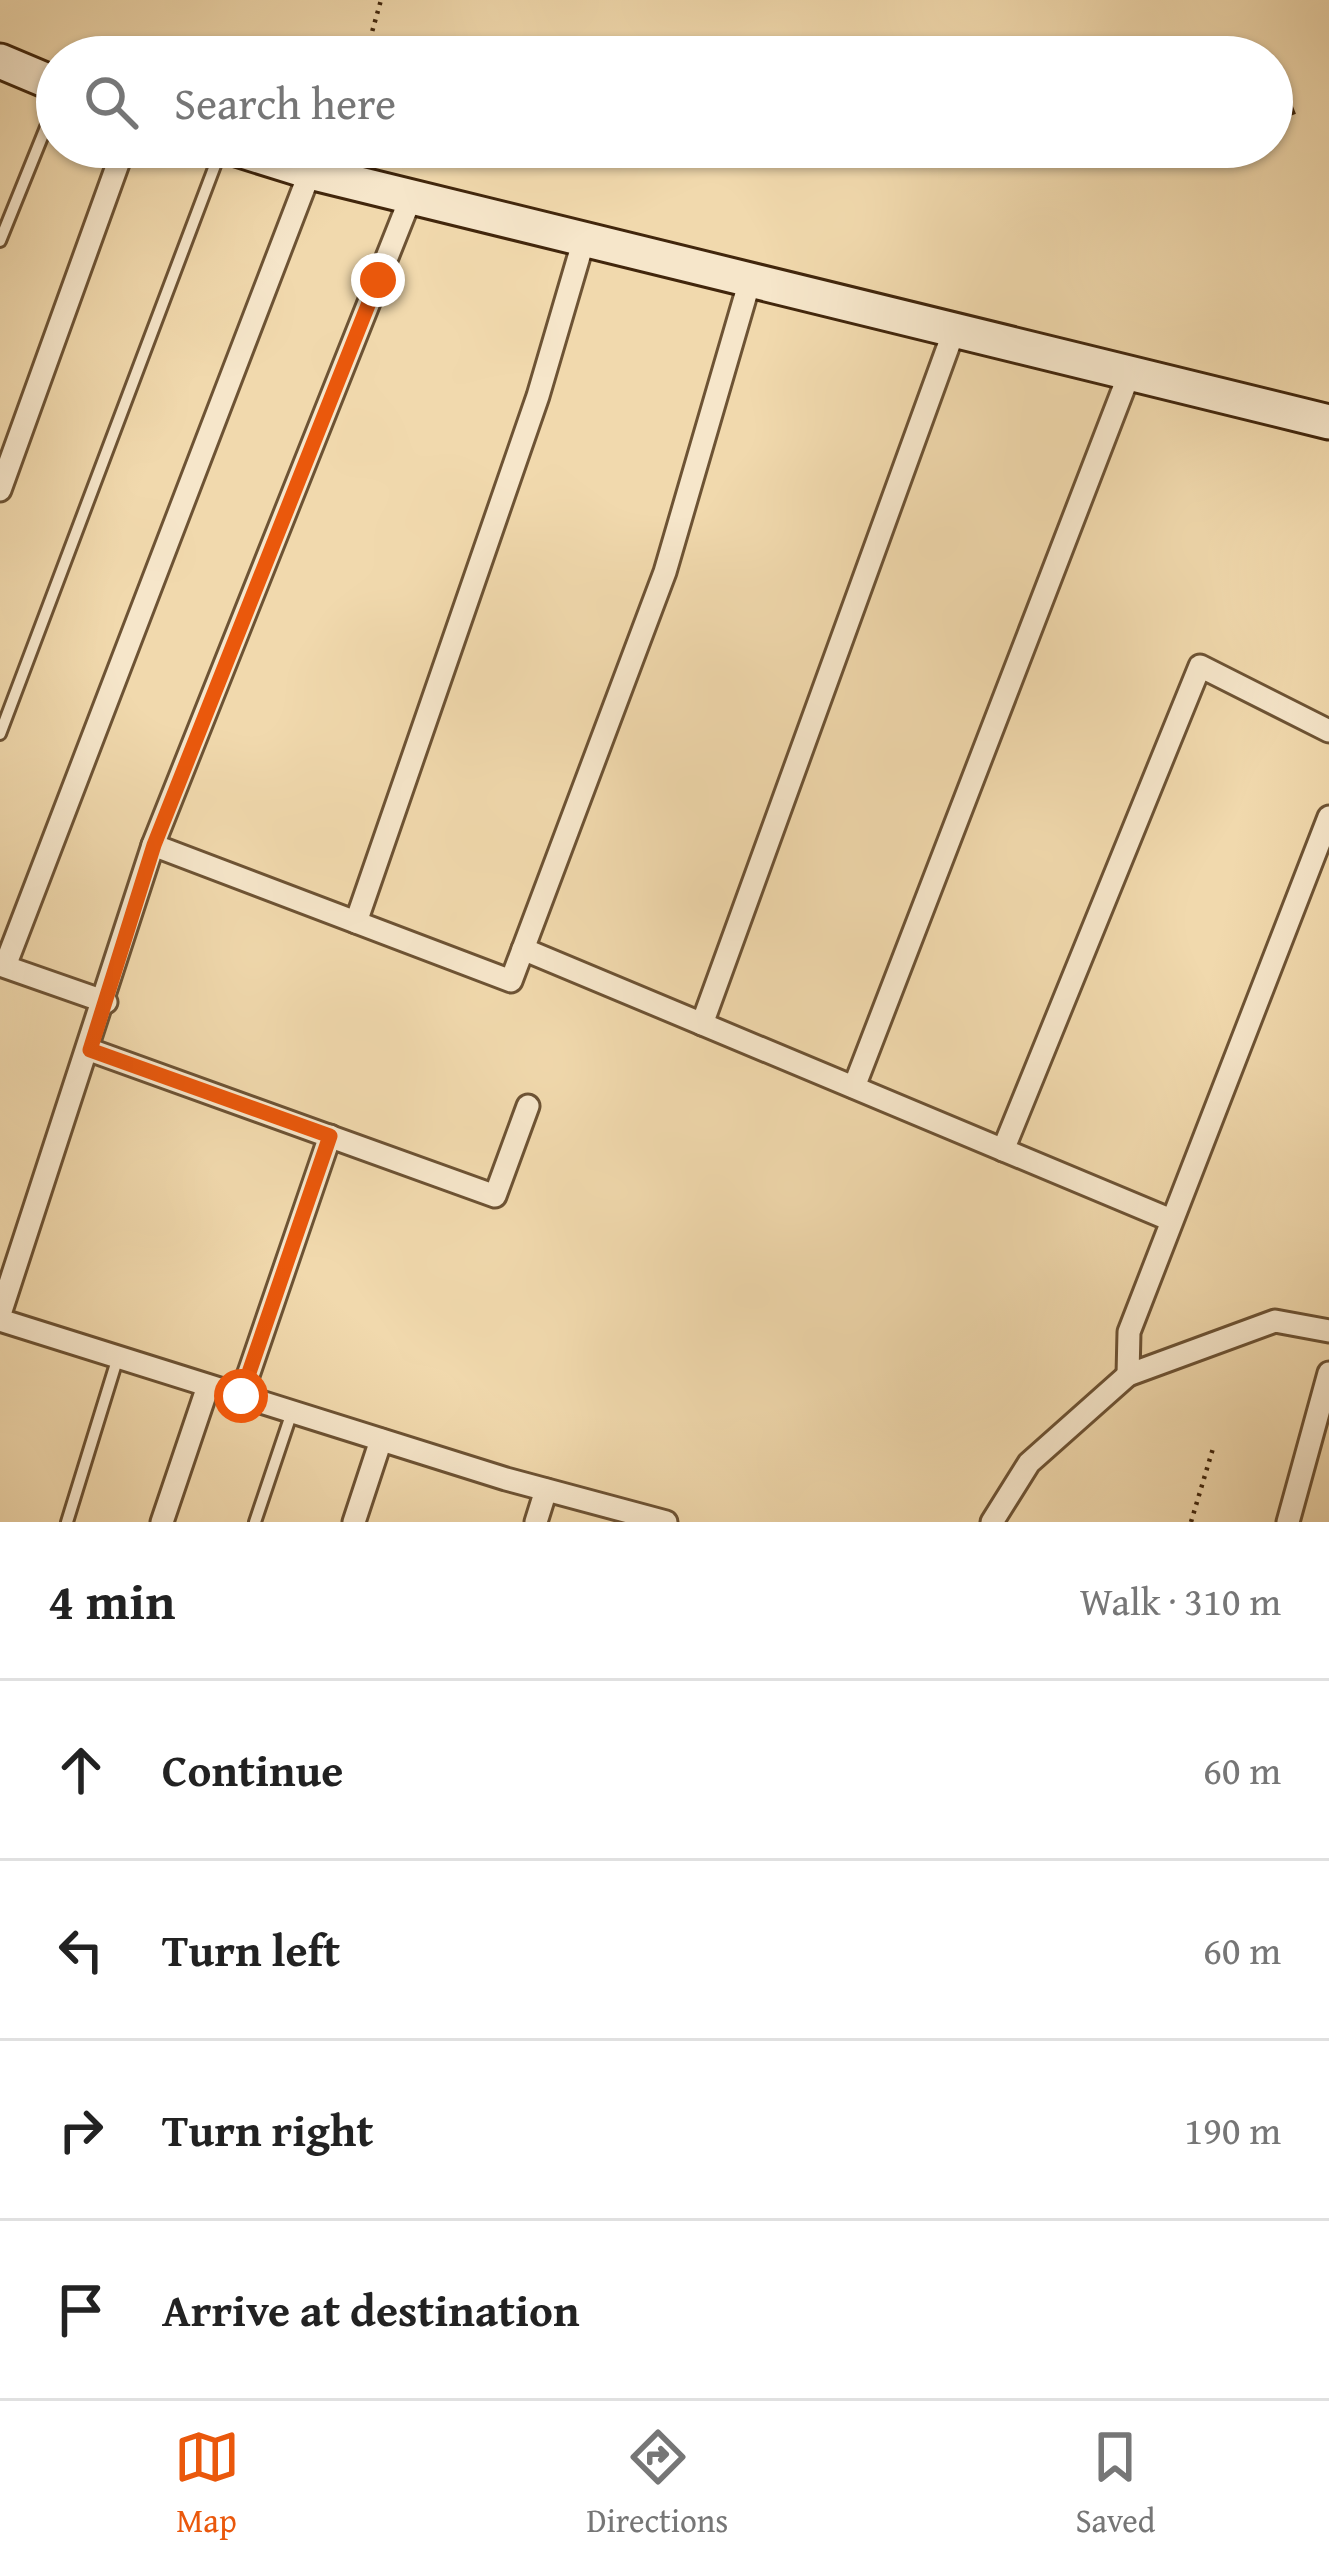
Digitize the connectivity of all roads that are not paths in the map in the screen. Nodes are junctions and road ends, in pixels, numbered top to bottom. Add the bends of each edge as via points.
1 (0, 61) edge
2 (36, 76) edge
3 (36, 152) edge
4 (116, 168) edge
5 (218, 168) edge
6 (297, 168) edge
7 (310, 172) junction
8 (411, 197) junction
9 (585, 236) junction
10 (0, 241) edge
11 (751, 277) junction
12 (955, 328) junction
13 (1130, 372) junction
14 (1329, 422) edge
15 (5, 462) edge
16 (0, 490) edge
17 (1329, 731) edge
18 (0, 734) edge
19 (1329, 817) edge
20 (154, 845) junction
21 (356, 922) junction
22 (523, 949) junction
23 (3, 965) edge
24 (106, 1002) junction
25 (702, 1024) junction
26 (90, 1050) junction
27 (854, 1087) junction
28 (528, 1106) dead end
29 (330, 1136) junction
30 (1003, 1150) junction
31 (1171, 1220) junction
32 (0, 1317) edge
33 (1329, 1331) edge
34 (118, 1357) junction
35 (1329, 1372) edge
36 (1128, 1375) junction
37 (208, 1386) junction
38 (241, 1396) junction
39 (292, 1412) junction
40 (381, 1440) junction
41 (546, 1490) junction
42 (67, 1522) edge
43 (162, 1522) edge
44 (255, 1522) edge
45 (354, 1522) edge
46 (536, 1522) edge
47 (666, 1522) edge
48 (992, 1522) edge
49 (1288, 1522) edge

1 - 2 street
3 - 10 lane
4 - 15 street
5 - 18 lane
6 - 7 street
7 - 8 street
7 - 23 street
8 - 9 street
8 - 20 street
9 - 11 street
9 - 21 street via 538,396
11 - 12 street
11 - 22 street via 665,572
12 - 13 street
12 - 25 street
13 - 14 street
13 - 27 street
15 - 16 street
17 - 30 street via 1200,666
19 - 31 street
20 - 21 street
20 - 24 street
21 - 22 street via 511,981
22 - 25 street
23 - 24 street
24 - 26 street
25 - 27 street
26 - 29 street
26 - 32 street
27 - 30 street
28 - 29 street via 495,1196
29 - 38 street
30 - 31 street
31 - 36 street via 1129,1332
32 - 34 street
33 - 36 street via 1275,1321
34 - 37 street
34 - 42 lane
35 - 49 street
36 - 48 street via 1030,1463
37 - 38 street
37 - 43 street
38 - 39 street
39 - 40 street
39 - 44 lane
40 - 41 street
40 - 45 street
41 - 46 street
41 - 47 street

